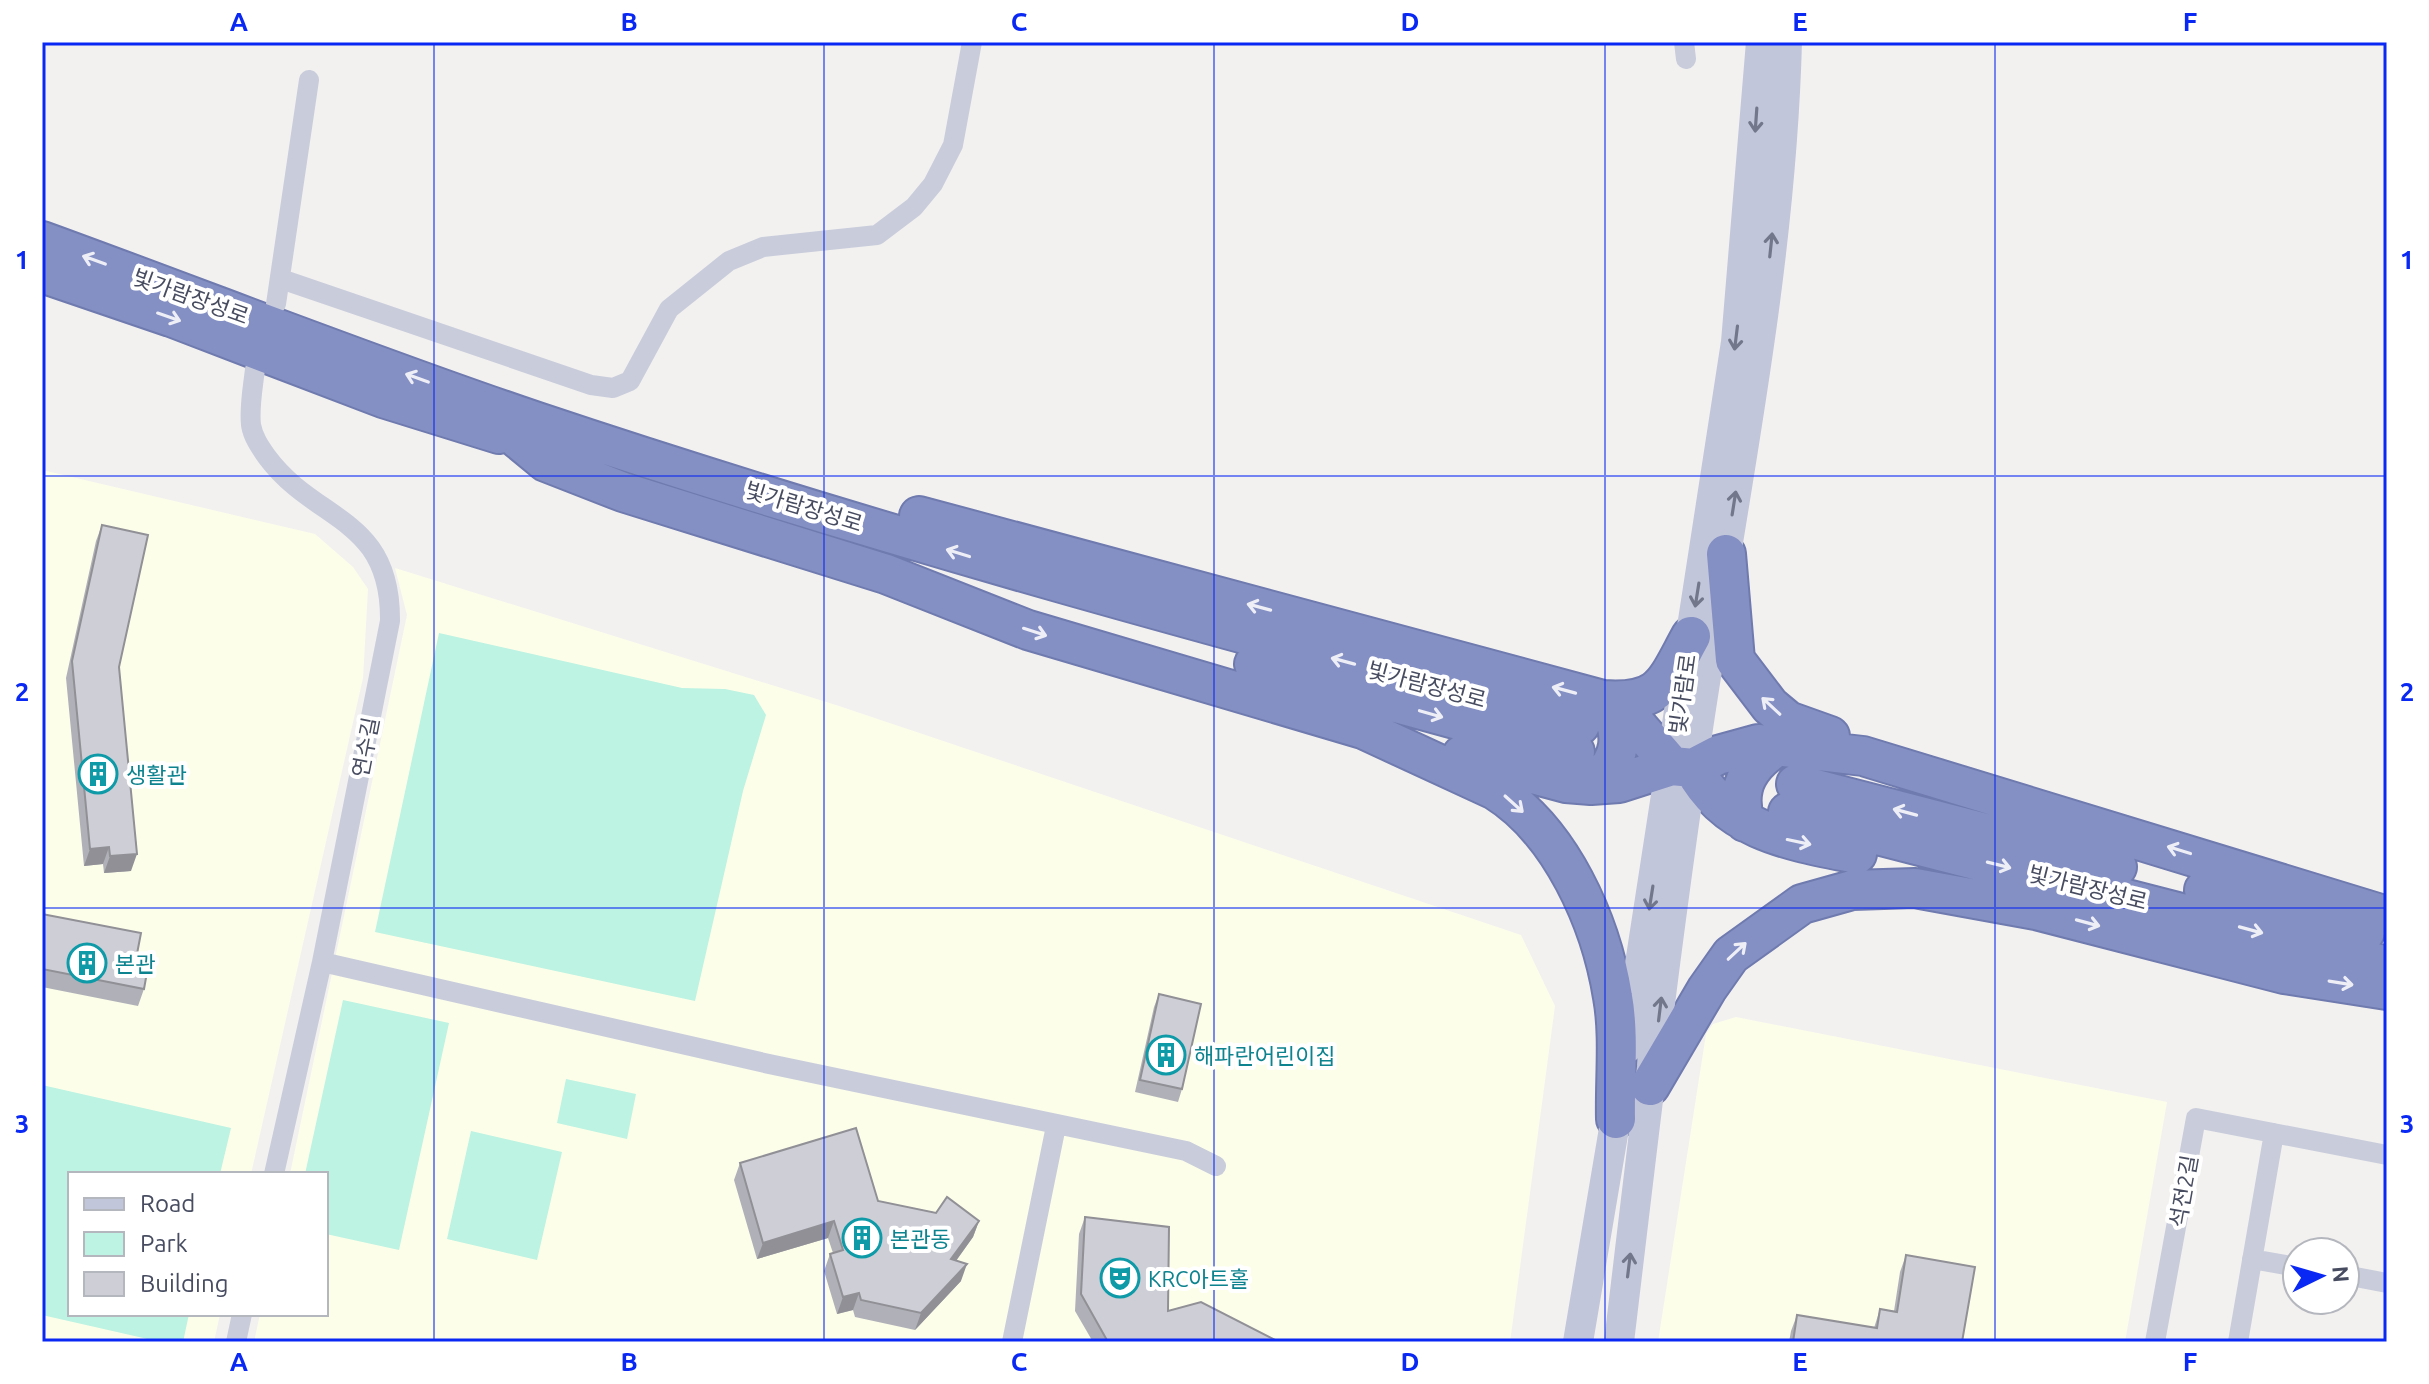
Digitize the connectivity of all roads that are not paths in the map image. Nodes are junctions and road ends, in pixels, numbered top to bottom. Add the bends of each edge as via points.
1 (972, 42) edge
2 (1761, 42) edge
3 (1787, 42) edge
4 (309, 80) dead end
5 (42, 241) edge
6 (42, 273) edge
7 (281, 279) junction
8 (276, 304) dead end
9 (255, 369) dead end
10 (518, 439) junction
11 (1726, 554) junction
12 (1691, 636) junction
13 (1363, 729) junction
14 (1587, 740) junction
15 (1781, 744) junction
16 (1863, 756) junction
17 (1683, 767) junction
18 (1745, 822) junction
19 (2036, 910) junction
20 (2387, 916) edge
21 (2387, 937) edge
22 (322, 962) junction
23 (2387, 966) edge
24 (2387, 990) edge
25 (1650, 1086) junction
26 (1616, 1119) junction
27 (1056, 1126) junction
28 (2274, 1133) junction
29 (2387, 1155) edge
30 (1216, 1166) dead end
31 (274, 1172) edge
32 (2252, 1259) junction
33 (2281, 1264) edge
34 (2361, 1278) edge
35 (2387, 1283) edge
36 (242, 1316) edge
37 (236, 1342) edge
38 (1012, 1342) edge
39 (1578, 1342) edge
40 (1619, 1342) edge
41 (2155, 1342) edge
42 (2238, 1342) edge

1 - 7 street via 953,145 914,207 877,235 763,247 729,261 669,309 630,381 613,388
2 -> 12 main road, 빛가람로 via 1736,342
11 -> 3 main road, 빛가람로 via 1762,327
4 - 7 street
14 -> 5 highway, 빛가람장성로 via 564,412 464,396
6 -> 10 highway, 빛가람장성로 via 383,398
7 - 8 street
9 - 22 street, 연수길 via 251,425 256,443 285,478 350,523 369,544 390,599 390,621
10 -> 13 highway via 546,462 623,492 886,574 1028,630
10 -> 14 highway, 빛가람장성로 via 1020,598
16 -> 11 highway via 1847,742 1788,721 1735,660
11 - 17 main road, 빛가람로
12 - 14 highway via 1662,685 1632,702
12 - 17 main road, 빛가람로
13 - 14 highway via 1566,783
13 -> 26 highway via 1504,795 1558,852 1594,927 1613,998
14 - 17 highway via 1633,721
14 - 17 highway via 1619,783
15 - 16 highway
15 - 17 highway via 1733,749
15 - 18 highway via 1753,764 1744,780 1740,808
20 -> 16 highway
17 - 18 highway
25 -> 17 main road, 빛가람로
17 -> 26 main road, 빛가람로
18 -> 19 highway via 1786,840 1932,869
19 -> 24 highway via 2284,974
25 -> 19 highway via 1731,955 1802,904 1887,886
21 -> 23 highway, 빛가람장성로 via 1792,798
22 - 27 street
22 - 31 street, 연수길
40 -> 25 main road, 빛가람로
26 - 39 main road, 빛가람로
27 - 30 street via 1186,1151
27 - 38 street
28 - 29 street, 석전2길
28 - 32 street
28 - 41 street, 석전2길 via 2196,1118
32 - 33 street
32 - 42 street
34 - 35 street
36 - 37 street

